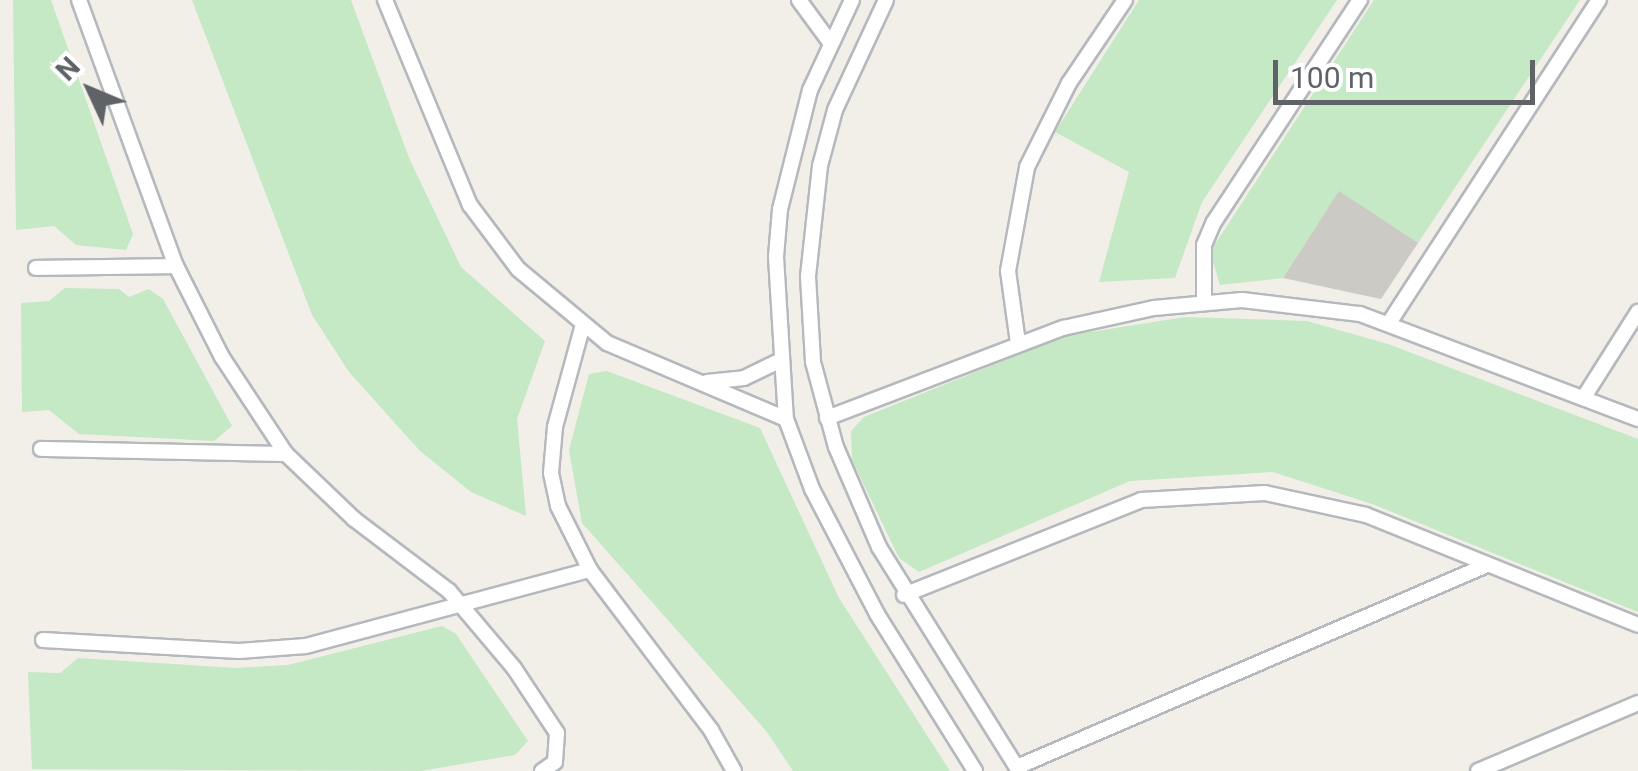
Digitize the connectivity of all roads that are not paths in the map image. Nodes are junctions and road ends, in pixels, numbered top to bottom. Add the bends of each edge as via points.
1 (79, 0) edge
2 (385, 0) edge
3 (799, 0) edge
4 (852, 0) edge
5 (886, 0) edge
6 (1125, 0) edge
7 (1360, 0) edge
8 (1599, 0) edge
9 (830, 41) junction
10 (176, 266) junction
11 (36, 268) dead end
12 (1204, 302) junction
13 (1638, 312) edge
14 (1389, 323) junction
15 (582, 328) junction
16 (1018, 343) junction
17 (780, 360) junction
18 (701, 383) junction
19 (1584, 397) junction
20 (786, 418) junction
21 (827, 418) junction
22 (1638, 419) edge
23 (41, 449) dead end
24 (286, 454) junction
25 (1487, 566) junction
26 (590, 570) junction
27 (904, 595) junction
28 (464, 606) junction
29 (1638, 625) edge
30 (42, 640) dead end
31 (1638, 704) edge
32 (1018, 769) edge
33 (542, 771) edge
34 (734, 771) edge
35 (975, 771) edge
36 (1478, 771) edge

1 - 10 street
2 - 15 street via 470,205 518,269
3 - 9 street
4 - 9 street
5 - 21 street via 835,110 810,224 809,324
6 - 16 street via 1061,96 1026,168 1008,271
7 - 12 street via 1214,222 1204,245
8 - 14 street
9 - 17 street via 810,90 780,209
10 - 11 street
10 - 24 street via 222,357
12 - 14 street via 1313,304
12 - 16 street via 1104,316
13 - 19 street
14 - 19 street
15 - 18 street
15 - 26 street via 561,396 552,473 565,525
16 - 21 street
17 - 18 street via 744,378
17 - 20 street
18 - 20 street
19 - 22 street
20 - 35 street via 812,489 877,614
21 - 27 street
23 - 24 street
24 - 28 street
25 - 27 street via 1319,502 1200,492 1104,511
25 - 29 street
25 - 32 street
26 - 28 street
26 - 34 street
27 - 32 street
28 - 30 street via 272,650
28 - 33 street via 550,718 558,752
31 - 36 street

